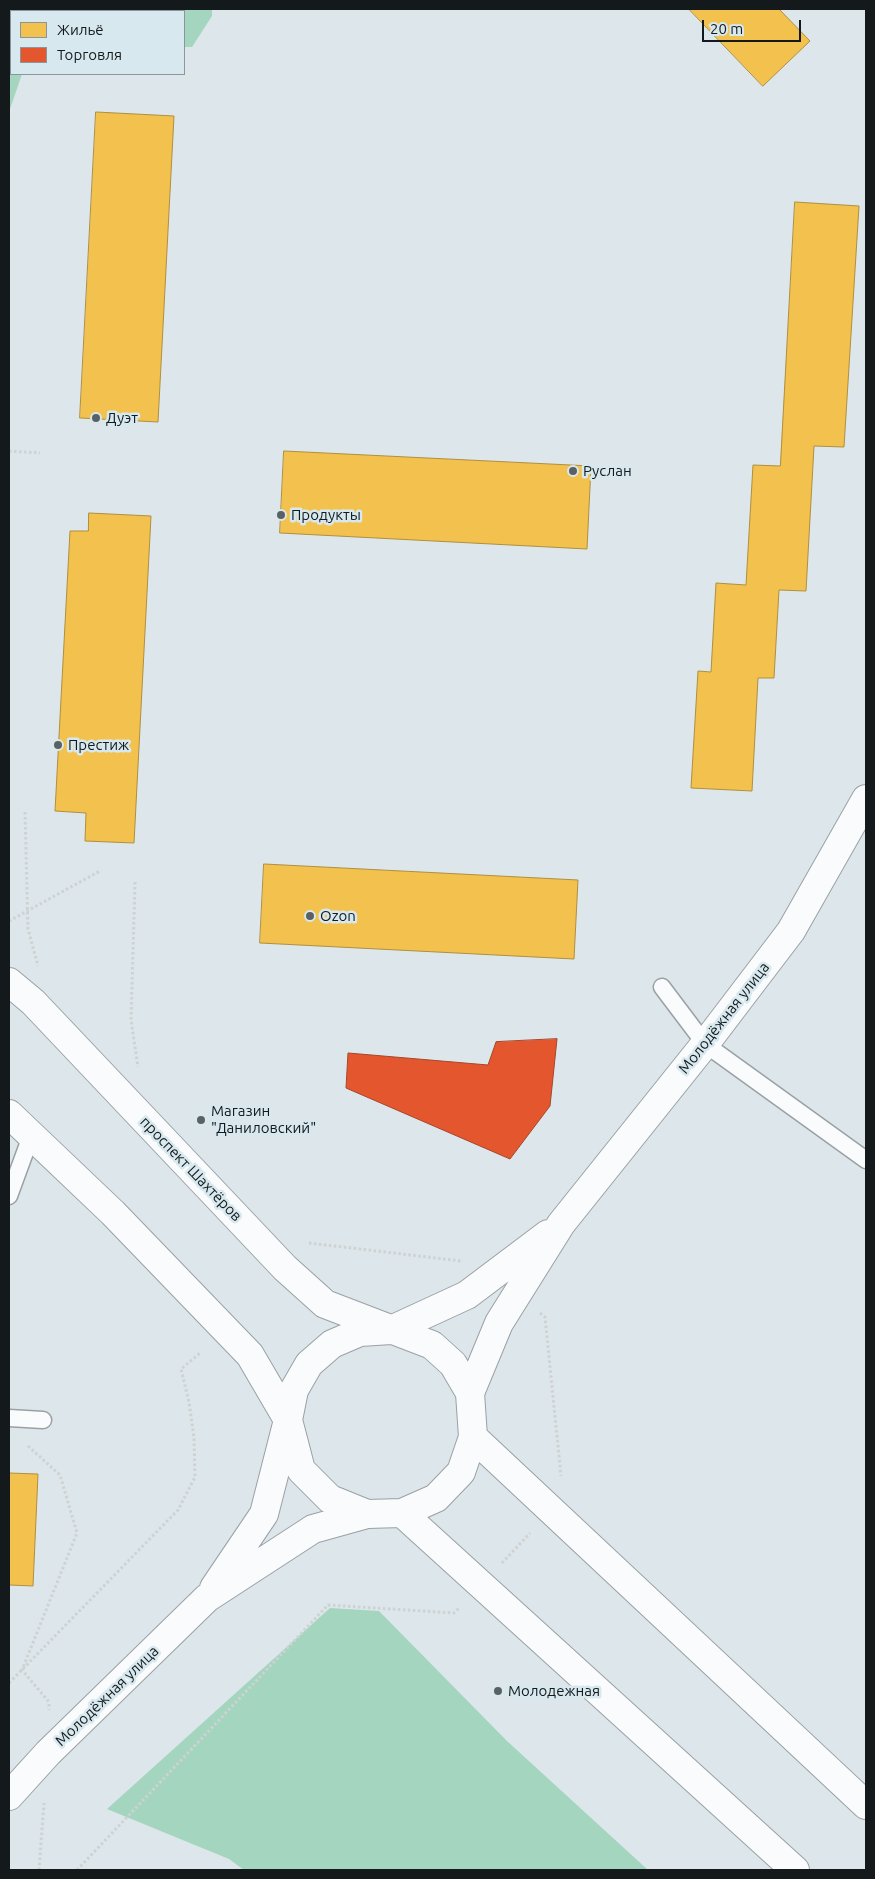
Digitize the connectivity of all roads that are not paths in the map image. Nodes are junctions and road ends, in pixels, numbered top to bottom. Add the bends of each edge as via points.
1 (866, 799) edge
2 (9, 982) edge
3 (662, 987) dead end
4 (705, 1044) junction
5 (9, 1114) edge
6 (31, 1136) junction
7 (866, 1160) edge
8 (9, 1196) edge
9 (561, 1224) junction
10 (391, 1330) junction
11 (470, 1393) junction
12 (9, 1418) edge
13 (44, 1420) dead end
14 (288, 1420) junction
15 (473, 1437) junction
16 (402, 1513) junction
17 (367, 1514) junction
18 (207, 1598) junction
19 (9, 1796) edge
20 (866, 1805) edge
21 (795, 1870) edge

1 - 4 main road, Молодёжная улица via 791,931
2 - 10 main road, проспект Шахтёров via 33,1002 285,1268 326,1304
3 - 4 lane
4 - 7 lane
4 - 9 main road, Молодёжная улица
5 - 6 main road
6 - 8 lane
6 - 14 main road via 113,1213 250,1355
9 - 10 main road, Молодёжная улица via 467,1295
9 - 11 main road, Молодёжная улица via 499,1323
10 - 11 main road, проспект Шахтёров via 432,1345 454,1364
10 - 14 main road, Молодёжная улица via 360,1332 332,1344 309,1364 294,1390
11 - 15 main road
12 - 13 lane
14 - 17 main road via 301,1470 330,1499
14 - 18 main road, Молодёжная улица via 264,1514
15 - 16 main road via 461,1472 436,1498
15 - 20 main road
16 - 17 main road
16 - 21 main road
17 - 18 main road, Молодёжная улица via 313,1529
18 - 19 main road, Молодёжная улица

